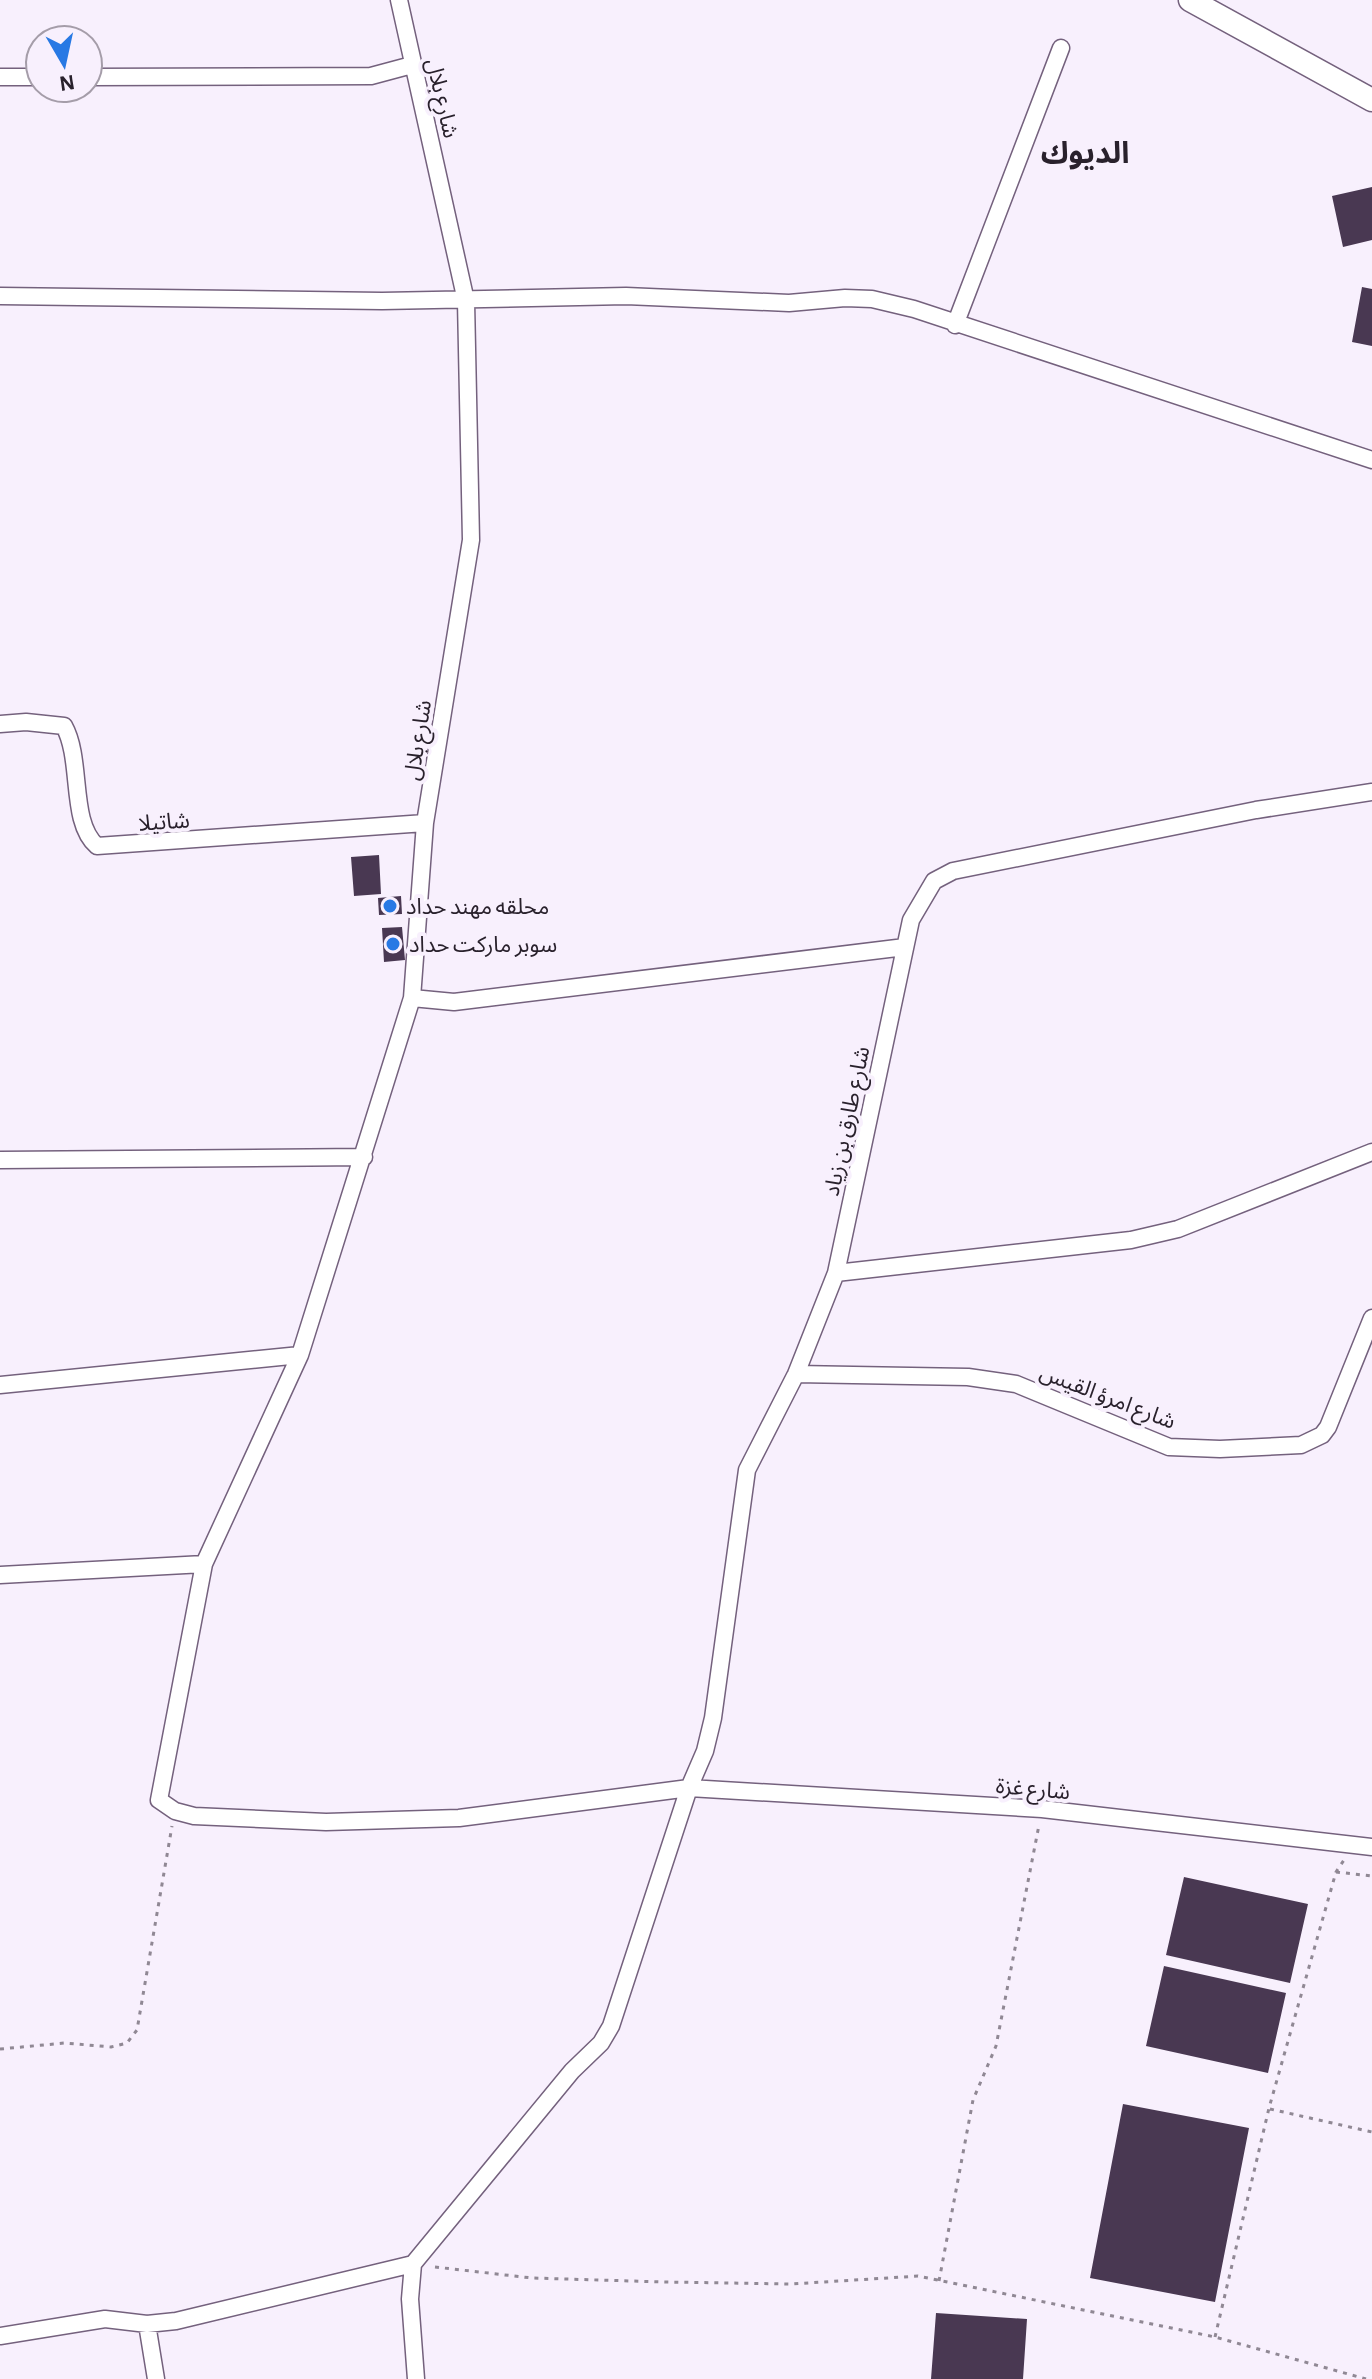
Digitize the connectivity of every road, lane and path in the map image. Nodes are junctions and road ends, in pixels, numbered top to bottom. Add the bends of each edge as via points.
1 (399, 0) edge
2 (1190, 0) edge
3 (1061, 48) dead end
4 (412, 65) junction
5 (0, 77) edge
6 (24, 77) edge
7 (104, 77) edge
8 (1372, 100) edge
9 (0, 296) edge
10 (466, 301) junction
11 (955, 325) junction
12 (1372, 460) edge
13 (0, 724) edge
14 (1372, 792) edge
15 (425, 823) junction
16 (905, 947) junction
17 (412, 998) junction
18 (1372, 1152) edge
19 (364, 1157) junction
20 (0, 1160) edge
21 (836, 1273) junction
22 (1372, 1318) edge
23 (300, 1355) junction
24 (796, 1374) junction
25 (0, 1385) edge
26 (204, 1564) junction
27 (0, 1575) edge
28 (689, 1788) junction
29 (1042, 1809) junction
30 (175, 1811) junction
31 (1364, 1845) edge
32 (1336, 1872) junction
33 (1372, 1876) edge
34 (0, 2049) edge
35 (1269, 2108) junction
36 (1372, 2132) edge
37 (413, 2264) junction
38 (939, 2281) junction
39 (147, 2324) junction
40 (0, 2336) edge
41 (1215, 2337) junction
42 (156, 2379) edge
43 (416, 2379) edge
44 (1366, 2379) edge

1 - 4 street, شارع بلال
2 - 8 main road
3 - 11 street
4 - 7 street via 371,76
4 - 10 street, شارع بلال
5 - 6 street
9 - 10 street
10 - 11 street via 567,296 789,303 872,299
10 - 15 street, شارع بلال via 471,540
11 - 12 street
13 - 15 street, شاتيلا via 64,726 74,755 83,826 97,846
14 - 16 street, شارع طارق بن زياد via 953,871 934,881 919,901
15 - 17 street, شارع بلال
16 - 17 street via 454,1002
16 - 21 street, شارع طارق بن زياد
17 - 19 street, شارع بلال
18 - 21 street via 1189,1225 1131,1240
19 - 20 street
19 - 23 street, شارع بلال
21 - 24 street, شارع طارق بن زياد
22 - 24 street, شارع امرؤ القيس via 1328,1427 1301,1445 1169,1447 1037,1391 968,1377
23 - 25 street
23 - 26 street, شارع بلال
24 - 28 street, شارع طارق بن زياد via 747,1470 713,1718
26 - 27 street
26 - 30 street, شارع بلال via 159,1800
28 - 29 street, شارع غزة
28 - 30 street, شارع غزة via 459,1818 326,1822
28 - 37 street, شارع طارق بن زياد via 611,2026
29 - 31 street, شارع غزة
29 - 38 path via 996,2046 973,2100
30 - 34 path via 137,2030 127,2043 111,2047 65,2043
31 - 32 path
32 - 33 path
32 - 35 path
35 - 36 path
35 - 41 path
37 - 38 path via 532,2278 650,2282 792,2284 918,2276
37 - 39 street via 243,2307
37 - 43 street
38 - 41 path
39 - 40 street via 105,2319
39 - 42 street
41 - 44 path

